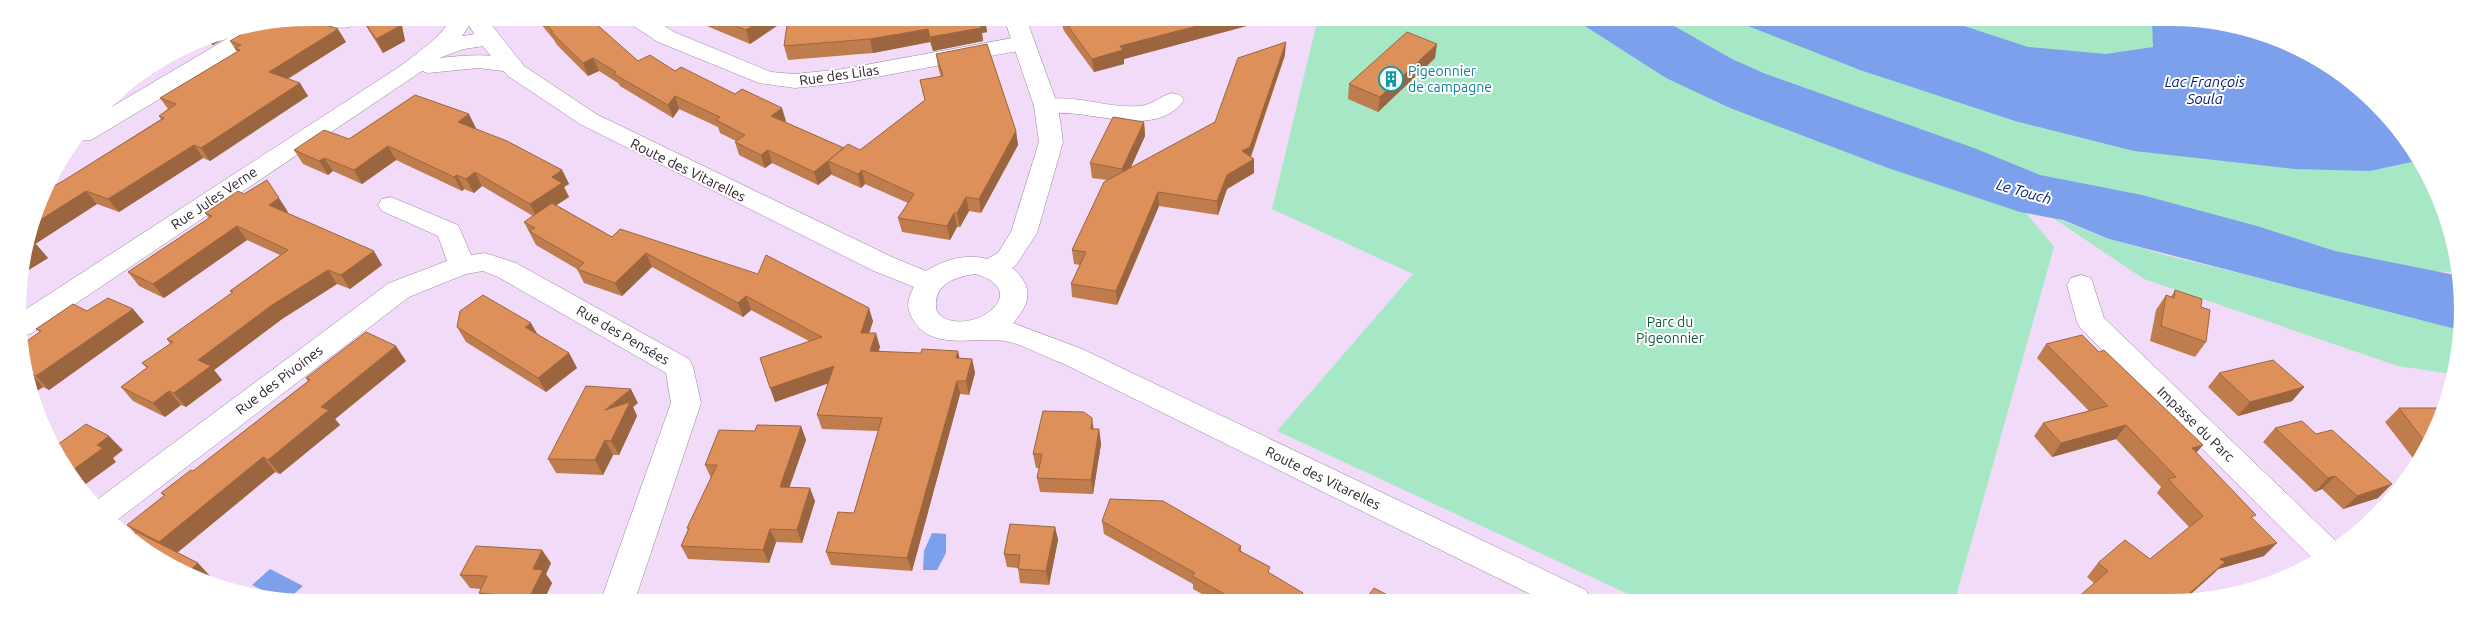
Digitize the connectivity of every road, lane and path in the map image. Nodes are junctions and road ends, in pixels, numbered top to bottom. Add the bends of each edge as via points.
1 (458, 26) edge
2 (480, 26) edge
3 (649, 26) edge
4 (1018, 26) edge
5 (254, 32) edge
6 (489, 39) junction
7 (1023, 43) junction
8 (434, 51) junction
9 (512, 65) junction
10 (407, 72) junction
11 (1172, 100) dead end
12 (1046, 106) junction
13 (92, 129) edge
14 (391, 205) dead end
15 (462, 265) junction
16 (993, 268) junction
17 (929, 283) junction
18 (2081, 285) dead end
19 (1013, 304) junction
20 (27, 323) edge
21 (970, 332) junction
22 (1072, 356) junction
23 (108, 510) edge
24 (2324, 549) edge
25 (629, 594) edge
26 (1562, 594) edge

1 - 8 street, Rue Jules Verne
2 - 6 street, Route des Vitarelles
3 - 7 street, Rue des Lilas via 666,37 767,78 795,82
4 - 7 street
5 - 13 street
6 - 8 street, Rue Jules Verne via 461,42
6 - 9 street, Route des Vitarelles
7 - 12 street
8 - 10 street, Rue Jules Verne
9 - 10 street, Rue Jules Verne via 460,62
9 - 17 street, Route des Vitarelles via 557,100 622,138
10 - 20 street, Rue Jules Verne
11 - 12 street via 1163,108 1148,113
12 - 16 street via 1051,142 1024,233 1006,259
14 - 15 street via 449,231
15 - 23 street, Rue des Pivoines via 399,290
15 - 25 street, Rue des Pensées via 485,262 508,270 679,367 686,403
16 - 17 street via 976,265 958,267
16 - 19 street via 1008,277 1015,290
17 - 21 street via 920,307 926,318 937,327 952,332
18 - 24 street, Impasse du Parc via 2091,322
19 - 21 street via 1002,318 988,327
19 - 22 street, Route des Vitarelles
21 - 22 street, Route des Vitarelles via 1007,331
22 - 26 street, Route des Vitarelles

